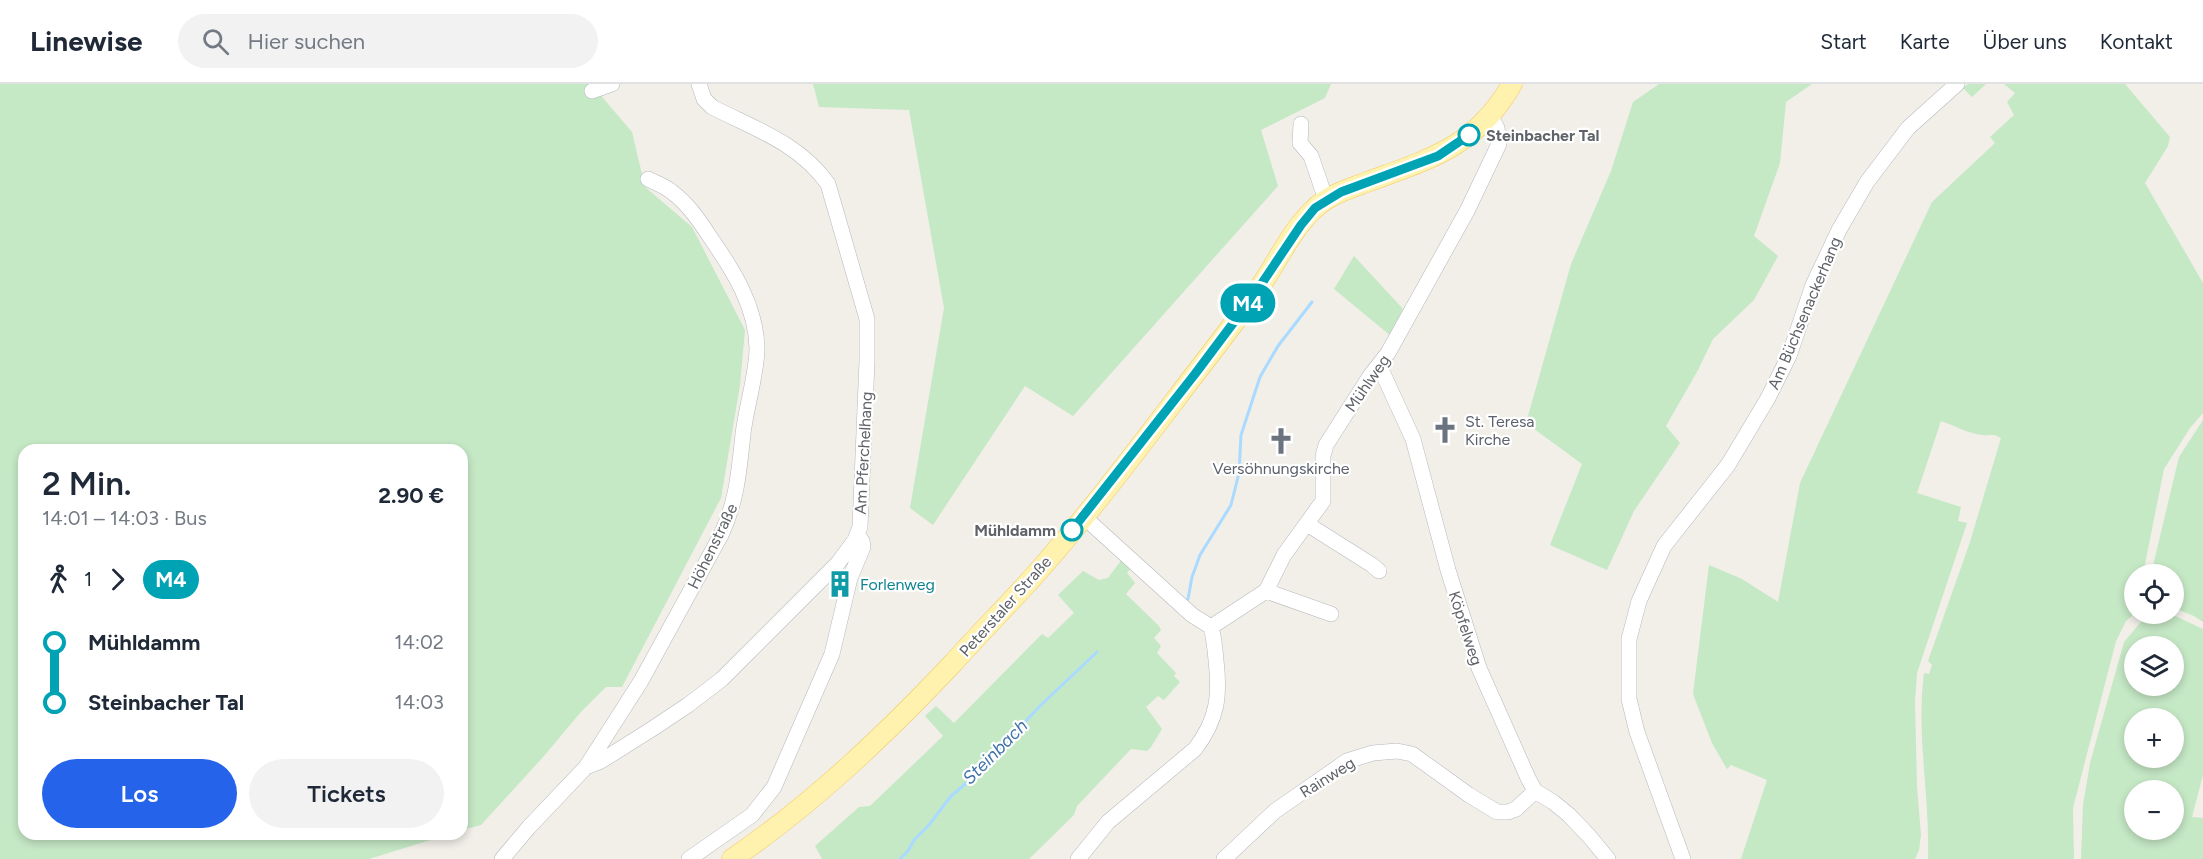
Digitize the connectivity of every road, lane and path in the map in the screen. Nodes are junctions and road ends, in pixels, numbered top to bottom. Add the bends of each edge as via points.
1 (612, 84) edge
2 (699, 84) edge
3 (1512, 84) edge
4 (1957, 84) edge
5 (592, 91) dead end
6 (1490, 115) junction
7 (1301, 124) dead end
8 (648, 179) dead end
9 (1326, 200) junction
10 (1379, 365) junction
11 (1083, 516) junction
12 (1306, 524) junction
13 (857, 535) junction
14 (1379, 571) dead end
15 (1266, 591) junction
16 (1330, 614) dead end
17 (1210, 627) junction
18 (586, 767) junction
19 (1535, 791) junction
20 (502, 859) edge
21 (689, 859) edge
22 (732, 859) edge
23 (1078, 859) edge
24 (1224, 859) edge
25 (1608, 859) edge
26 (1683, 859) edge

1 - 5 street
2 - 13 street, Am Pferchelhang via 704,99 712,107 801,154 828,184 867,319
3 - 6 main road, Peterstaler Straße
4 - 26 street, Am Büchsenackerhang via 1908,128 1867,182 1813,285 1791,350 1768,398 1728,465 1664,546 1638,601 1629,639 1629,699 1636,732
6 - 9 main road, Peterstaler Straße via 1438,156
6 - 10 street, Mühlweg via 1498,135 1496,152
7 - 9 street via 1300,143 1311,156
8 - 18 street, Höhenstraße via 672,191 687,205 726,259 747,303 757,354 733,509 641,681
9 - 11 main road, Peterstaler Straße via 1306,217 1245,308
10 - 12 street, Mühlweg via 1326,445 1324,496
10 - 19 street, Köpfelweg via 1418,456 1479,668
11 - 17 street
11 - 22 main road, Peterstaler Straße via 1034,576 862,755 784,822
12 - 14 street
12 - 15 street, Mühlweg
13 - 18 street, Am Pferchelhang via 838,563 722,679 652,729
13 - 21 street via 863,547 850,578 832,654 774,787 752,815
15 - 16 street
15 - 17 street
17 - 23 street via 1219,699 1203,739 1108,822
18 - 20 street, Höhenstraße
19 - 24 street, Rainweg via 1516,809 1497,812 1412,754 1373,753 1347,760 1275,811
19 - 25 street via 1569,815

